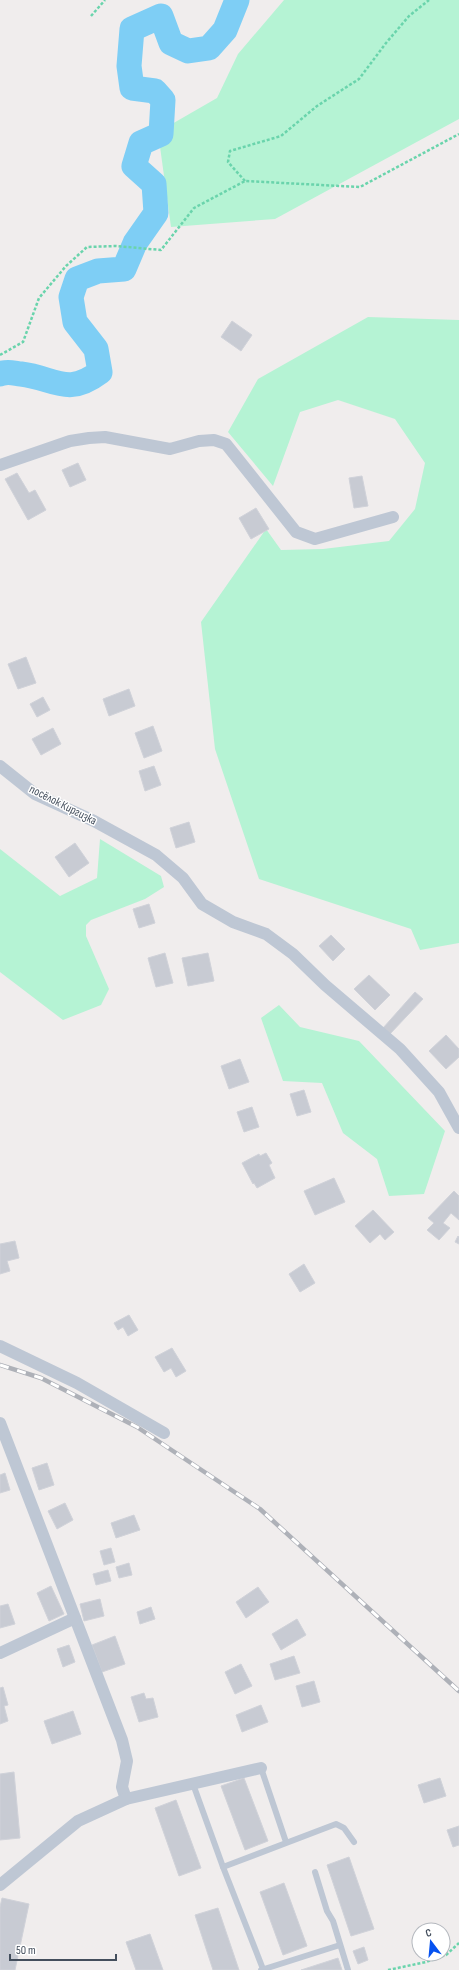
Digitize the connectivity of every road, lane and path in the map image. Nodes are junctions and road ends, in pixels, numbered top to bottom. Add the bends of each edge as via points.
1 (105, 0) edge
2 (429, 0) edge
3 (91, 16) dead end
4 (459, 134) edge
5 (246, 182) junction
6 (0, 355) edge
7 (0, 465) edge
8 (393, 517) dead end
9 (0, 766) edge
10 (459, 1128) edge
11 (0, 1346) edge
12 (0, 1423) edge
13 (164, 1433) dead end
14 (75, 1618) junction
15 (0, 1653) edge
16 (261, 1768) joint
17 (193, 1784) junction
18 (126, 1799) junction
19 (286, 1842) junction
20 (354, 1842) dead end
21 (223, 1866) junction
22 (315, 1872) dead end
23 (0, 1885) edge
24 (459, 1943) edge
25 (340, 1945) junction
26 (262, 1970) edge
27 (348, 1970) edge
28 (388, 1970) edge

1 - 3 path
2 - 5 path via 405,22 359,79 317,106 281,136 230,151 228,162
4 - 5 path via 360,186
5 - 6 path via 194,208 161,250 116,246 87,247 66,266 39,298 23,342
7 - 8 street via 70,441 89,438 105,437 170,449 199,441 214,440 226,444 296,532 305,537 315,539
9 - 10 street, посёлок Киргизка via 35,794 94,821 156,855 183,878 202,904 233,922 266,934 294,954 325,985 400,1049 439,1092
11 - 13 street via 77,1383
12 - 14 street
14 - 15 street
14 - 18 street via 122,1740 127,1761 122,1787
16 - 17 street
16 - 19 lane
17 - 18 street
17 - 21 lane
18 - 23 street via 78,1821
19 - 20 lane via 336,1824 344,1828
19 - 21 lane
21 - 26 lane
22 - 25 lane
24 - 28 path via 446,1955
25 - 26 lane
25 - 27 lane

